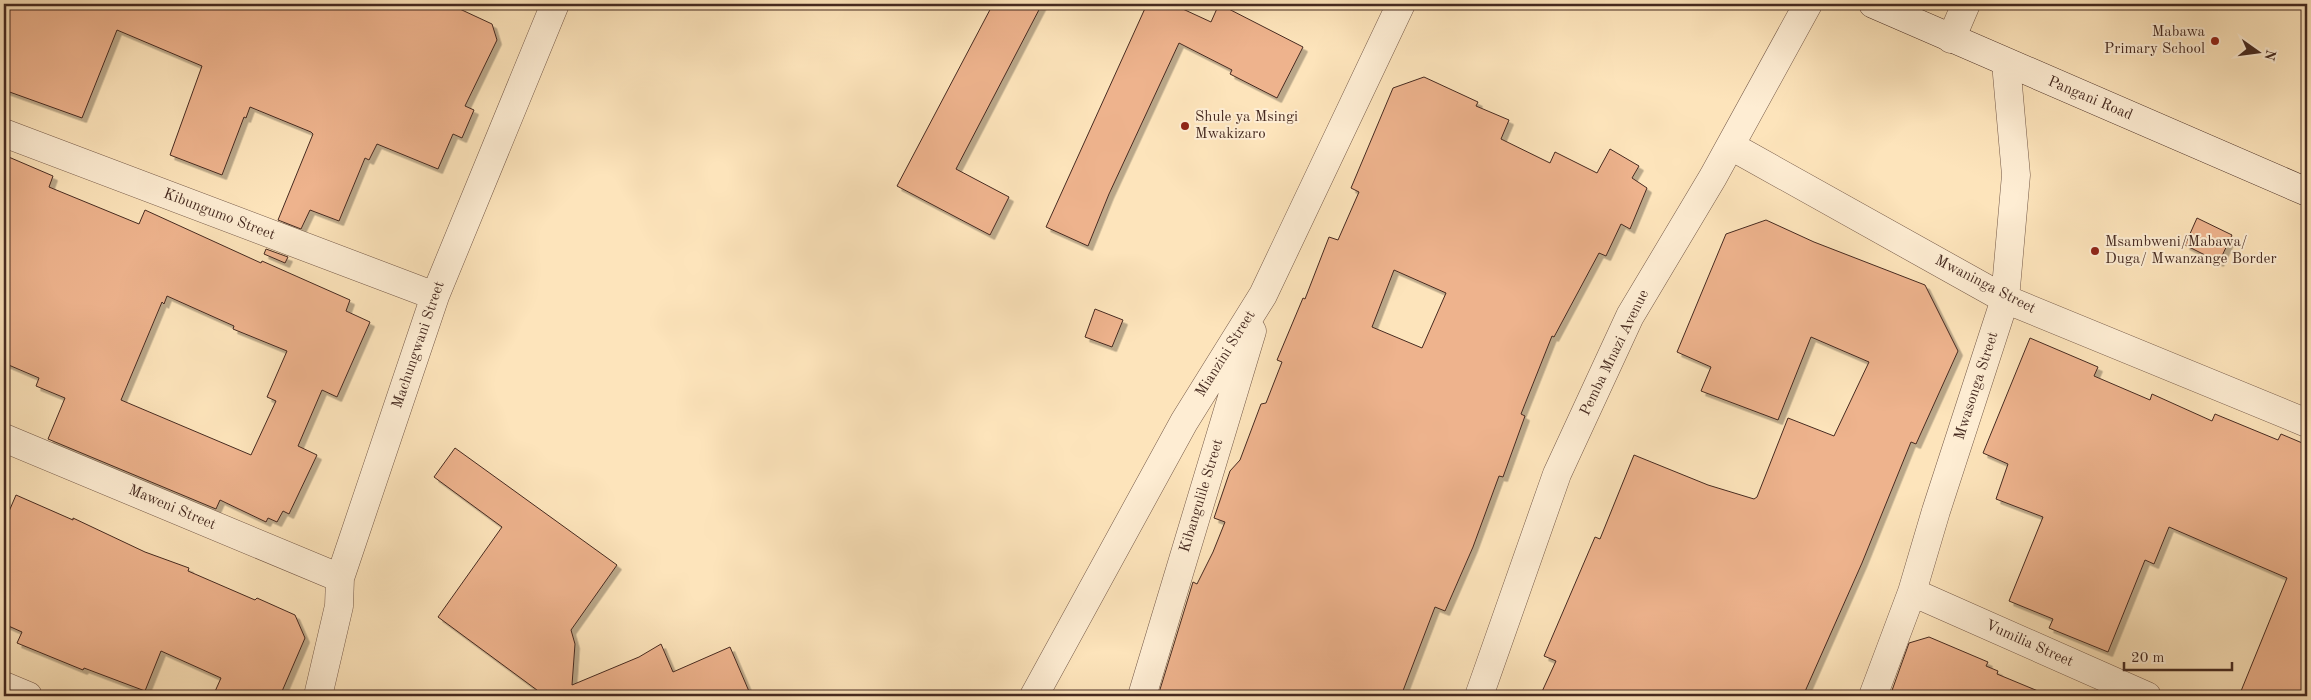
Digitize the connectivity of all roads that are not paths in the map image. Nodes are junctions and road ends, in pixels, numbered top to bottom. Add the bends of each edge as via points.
1 (1401, 4) edge
2 (1808, 4) edge
3 (1873, 4) edge
4 (1966, 4) edge
5 (547, 6) edge
6 (1951, 39) junction
7 (2006, 63) junction
8 (4, 133) edge
9 (1731, 146) junction
10 (2307, 192) edge
11 (1263, 295) junction
12 (435, 296) junction
13 (2005, 299) junction
14 (2307, 423) edge
15 (4, 438) edge
16 (340, 578) junction
17 (1912, 592) junction
18 (4, 686) edge
19 (28, 696) edge
20 (318, 696) edge
21 (1034, 696) edge
22 (1142, 696) edge
23 (1479, 696) edge
24 (1873, 696) edge
25 (2146, 696) edge

1 - 11 street, Mianzini Street
2 - 9 street, Pemba Mnazi Avenue
3 - 6 street, Pangani Road
4 - 6 street
5 - 12 street, Machungwani Street
6 - 7 street, Pangani Road
7 - 10 street, Pangani Road
7 - 13 street, Mwasonga Street via 2016,175
8 - 12 street, Kibungumo Street
9 - 13 street, Mwaninga Street
9 - 23 street, Pemba Mnazi Avenue via 1630,316 1557,474
11 - 21 street, Mianzini Street via 1184,422
11 - 22 street, Kibangulile Street
12 - 16 street, Machungwani Street
13 - 14 street, Mwaninga Street
13 - 17 street, Mwasonga Street
15 - 16 street, Maweni Street
16 - 20 street, Machungwani Street via 340,606
17 - 24 street, Mwasonga Street
17 - 25 street, Vumilia Street
18 - 19 street

